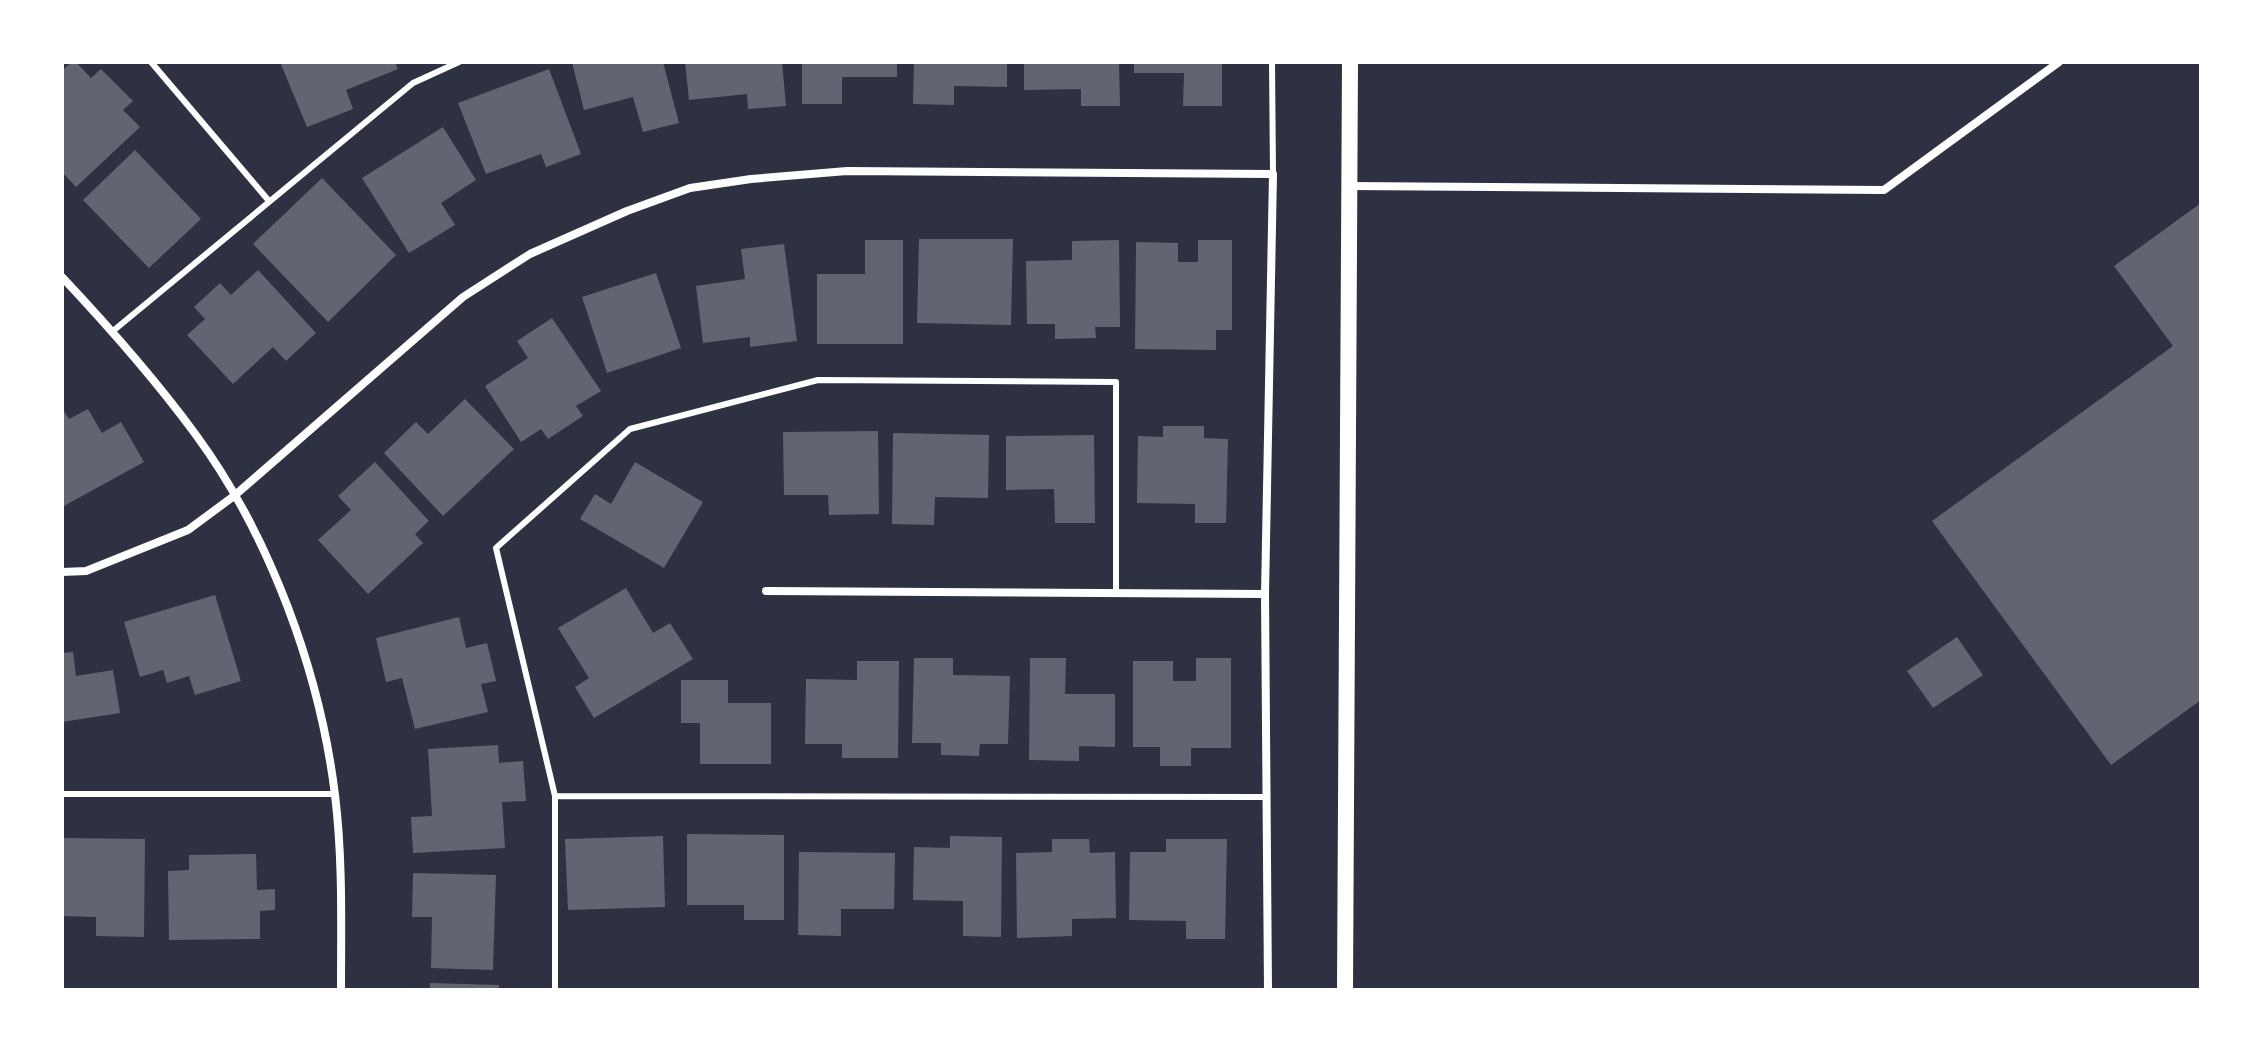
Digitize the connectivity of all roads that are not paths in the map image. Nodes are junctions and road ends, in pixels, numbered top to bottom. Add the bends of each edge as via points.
1 (151, 62) edge
2 (459, 62) edge
3 (1272, 62) edge
4 (1350, 62) edge
5 (2059, 62) edge
6 (1273, 174) junction
7 (1349, 186) junction
8 (269, 201) junction
9 (62, 277) edge
10 (113, 331) junction
11 (234, 496) junction
12 (62, 572) edge
13 (766, 591) dead end
14 (1116, 593) junction
15 (1265, 594) junction
16 (62, 794) edge
17 (335, 794) junction
18 (555, 796) junction
19 (1266, 797) junction
20 (341, 990) edge
21 (555, 990) edge
22 (1268, 990) edge
23 (1345, 990) edge

1 - 8 lane
2 - 8 lane via 413,83
3 - 6 lane
4 - 7 main road
5 - 7 street via 1884,190
6 - 11 street via 847,171 690,188 530,254 463,297
6 - 15 street
7 - 23 main road
8 - 10 lane
9 - 10 street
10 - 11 street via 197,436
11 - 12 street via 188,530 86,571
11 - 17 street via 292,616
13 - 14 street
14 - 15 street
14 - 18 lane via 1116,382 818,380 630,429 496,548
15 - 19 street
16 - 17 lane
17 - 20 street
18 - 19 lane
18 - 21 lane
19 - 22 street

